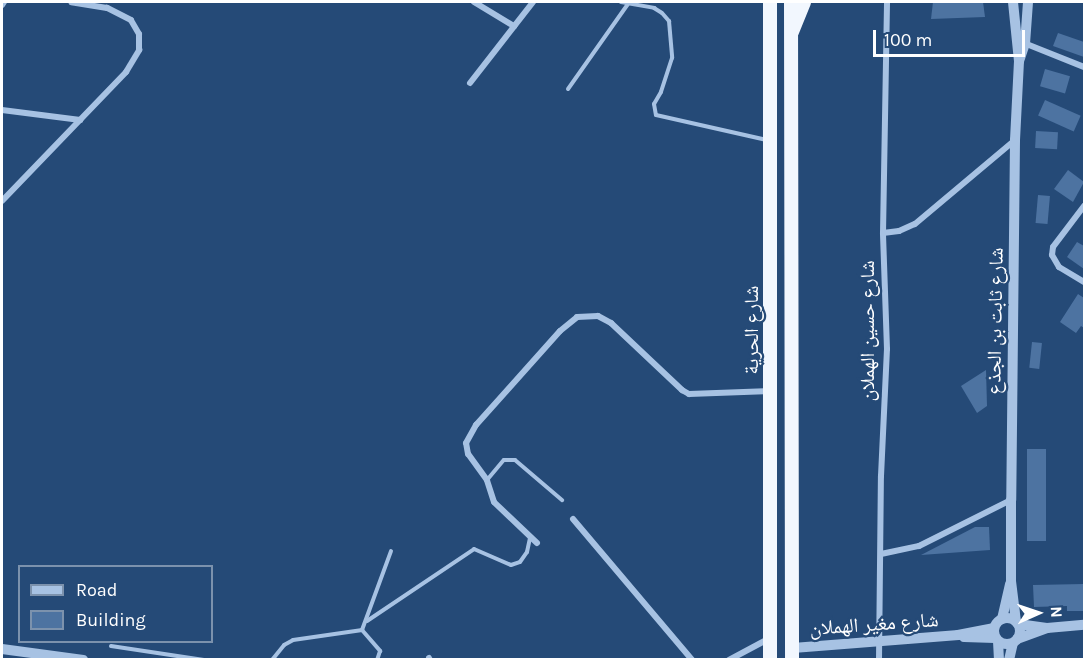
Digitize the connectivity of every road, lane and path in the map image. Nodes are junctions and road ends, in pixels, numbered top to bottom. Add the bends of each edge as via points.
1 (71, 2) edge
2 (474, 2) edge
3 (533, 2) edge
4 (621, 2) edge
5 (770, 2) edge
6 (791, 2) edge
7 (804, 2) edge
8 (887, 2) edge
9 (1013, 2) edge
10 (1028, 2) edge
11 (628, 4) junction
12 (514, 26) junction
13 (791, 34) junction
14 (1020, 42) junction
15 (1084, 67) edge
16 (470, 83) dead end
17 (568, 89) dead end
18 (2, 110) edge
19 (80, 120) junction
20 (1015, 140) junction
21 (772, 141) junction
22 (2, 201) edge
23 (1084, 206) edge
24 (883, 233) junction
25 (1084, 282) edge
26 (771, 391) junction
27 (487, 480) junction
28 (562, 500) dead end
29 (1011, 500) junction
30 (573, 519) dead end
31 (531, 536) junction
32 (537, 543) dead end
33 (391, 550) dead end
34 (881, 554) junction
35 (1011, 581) junction
36 (367, 621) junction
37 (1017, 623) junction
38 (1084, 626) edge
39 (1047, 628) junction
40 (362, 630) junction
41 (997, 632) junction
42 (771, 638) junction
43 (1015, 641) junction
44 (879, 642) junction
45 (111, 646) dead end
46 (2, 649) edge
47 (793, 654) edge
48 (83, 660) edge
49 (204, 660) edge
50 (272, 660) edge
51 (377, 660) edge
52 (692, 660) edge
53 (729, 660) edge
54 (770, 660) edge
55 (879, 660) edge
56 (999, 660) edge
57 (1009, 660) edge

1 - 19 street via 122,13 136,26 140,41 126,72
2 - 12 street
3 - 12 street
4 - 11 lane
5 - 21 highway, شارع الحرية
6 - 13 highway, شارع الحرية
7 - 13 highway
8 - 24 street, شارع حسين الهملان
9 - 14 street, شارع ثابت بن الجذع
10 - 14 street, شارع ثابت بن الجذع
11 - 17 lane
11 - 21 lane via 654,8 669,21 672,58 654,104 656,115
12 - 16 street
13 - 47 highway, شارع الحرية
14 - 15 street
14 - 20 street, شارع ثابت بن الجذع
18 - 19 street
19 - 22 street
20 - 24 street via 915,224
20 - 29 street, شارع ثابت بن الجذع
21 - 26 highway, شارع الحرية
23 - 25 street via 1053,247 1052,255 1059,267
24 - 34 street, شارع حسين الهملان via 886,349
26 - 27 street via 686,392 611,323 598,316 577,317 470,433 466,443 468,454
26 - 42 highway, شارع الحرية
27 - 28 lane via 504,460 515,460
27 - 31 street via 494,502
29 - 34 street via 919,546
29 - 35 street, شارع ثابت بن الجذع
30 - 52 street
31 - 32 street
31 - 36 lane via 520,562 511,565 474,549
33 - 36 lane
34 - 44 street, شارع حسين الهملان
35 - 37 street, شارع ثابت بن الجذع
35 - 41 street, شارع ثابت بن الجذع
36 - 40 lane
37 - 39 street
37 - 41 street
37 - 43 street, شارع ثابت بن الجذع
38 - 39 street
39 - 43 street
40 - 50 lane via 293,640
40 - 51 lane via 380,651
41 - 43 street
41 - 44 street, شارع مغير الهملان
41 - 56 street, شارع ثابت بن الجذع
42 - 53 street
42 - 54 highway, شارع الحرية
43 - 57 street
44 - 47 street, شارع مغير الهملان
44 - 55 street, شارع حسين الهملان
45 - 49 lane
46 - 48 street

